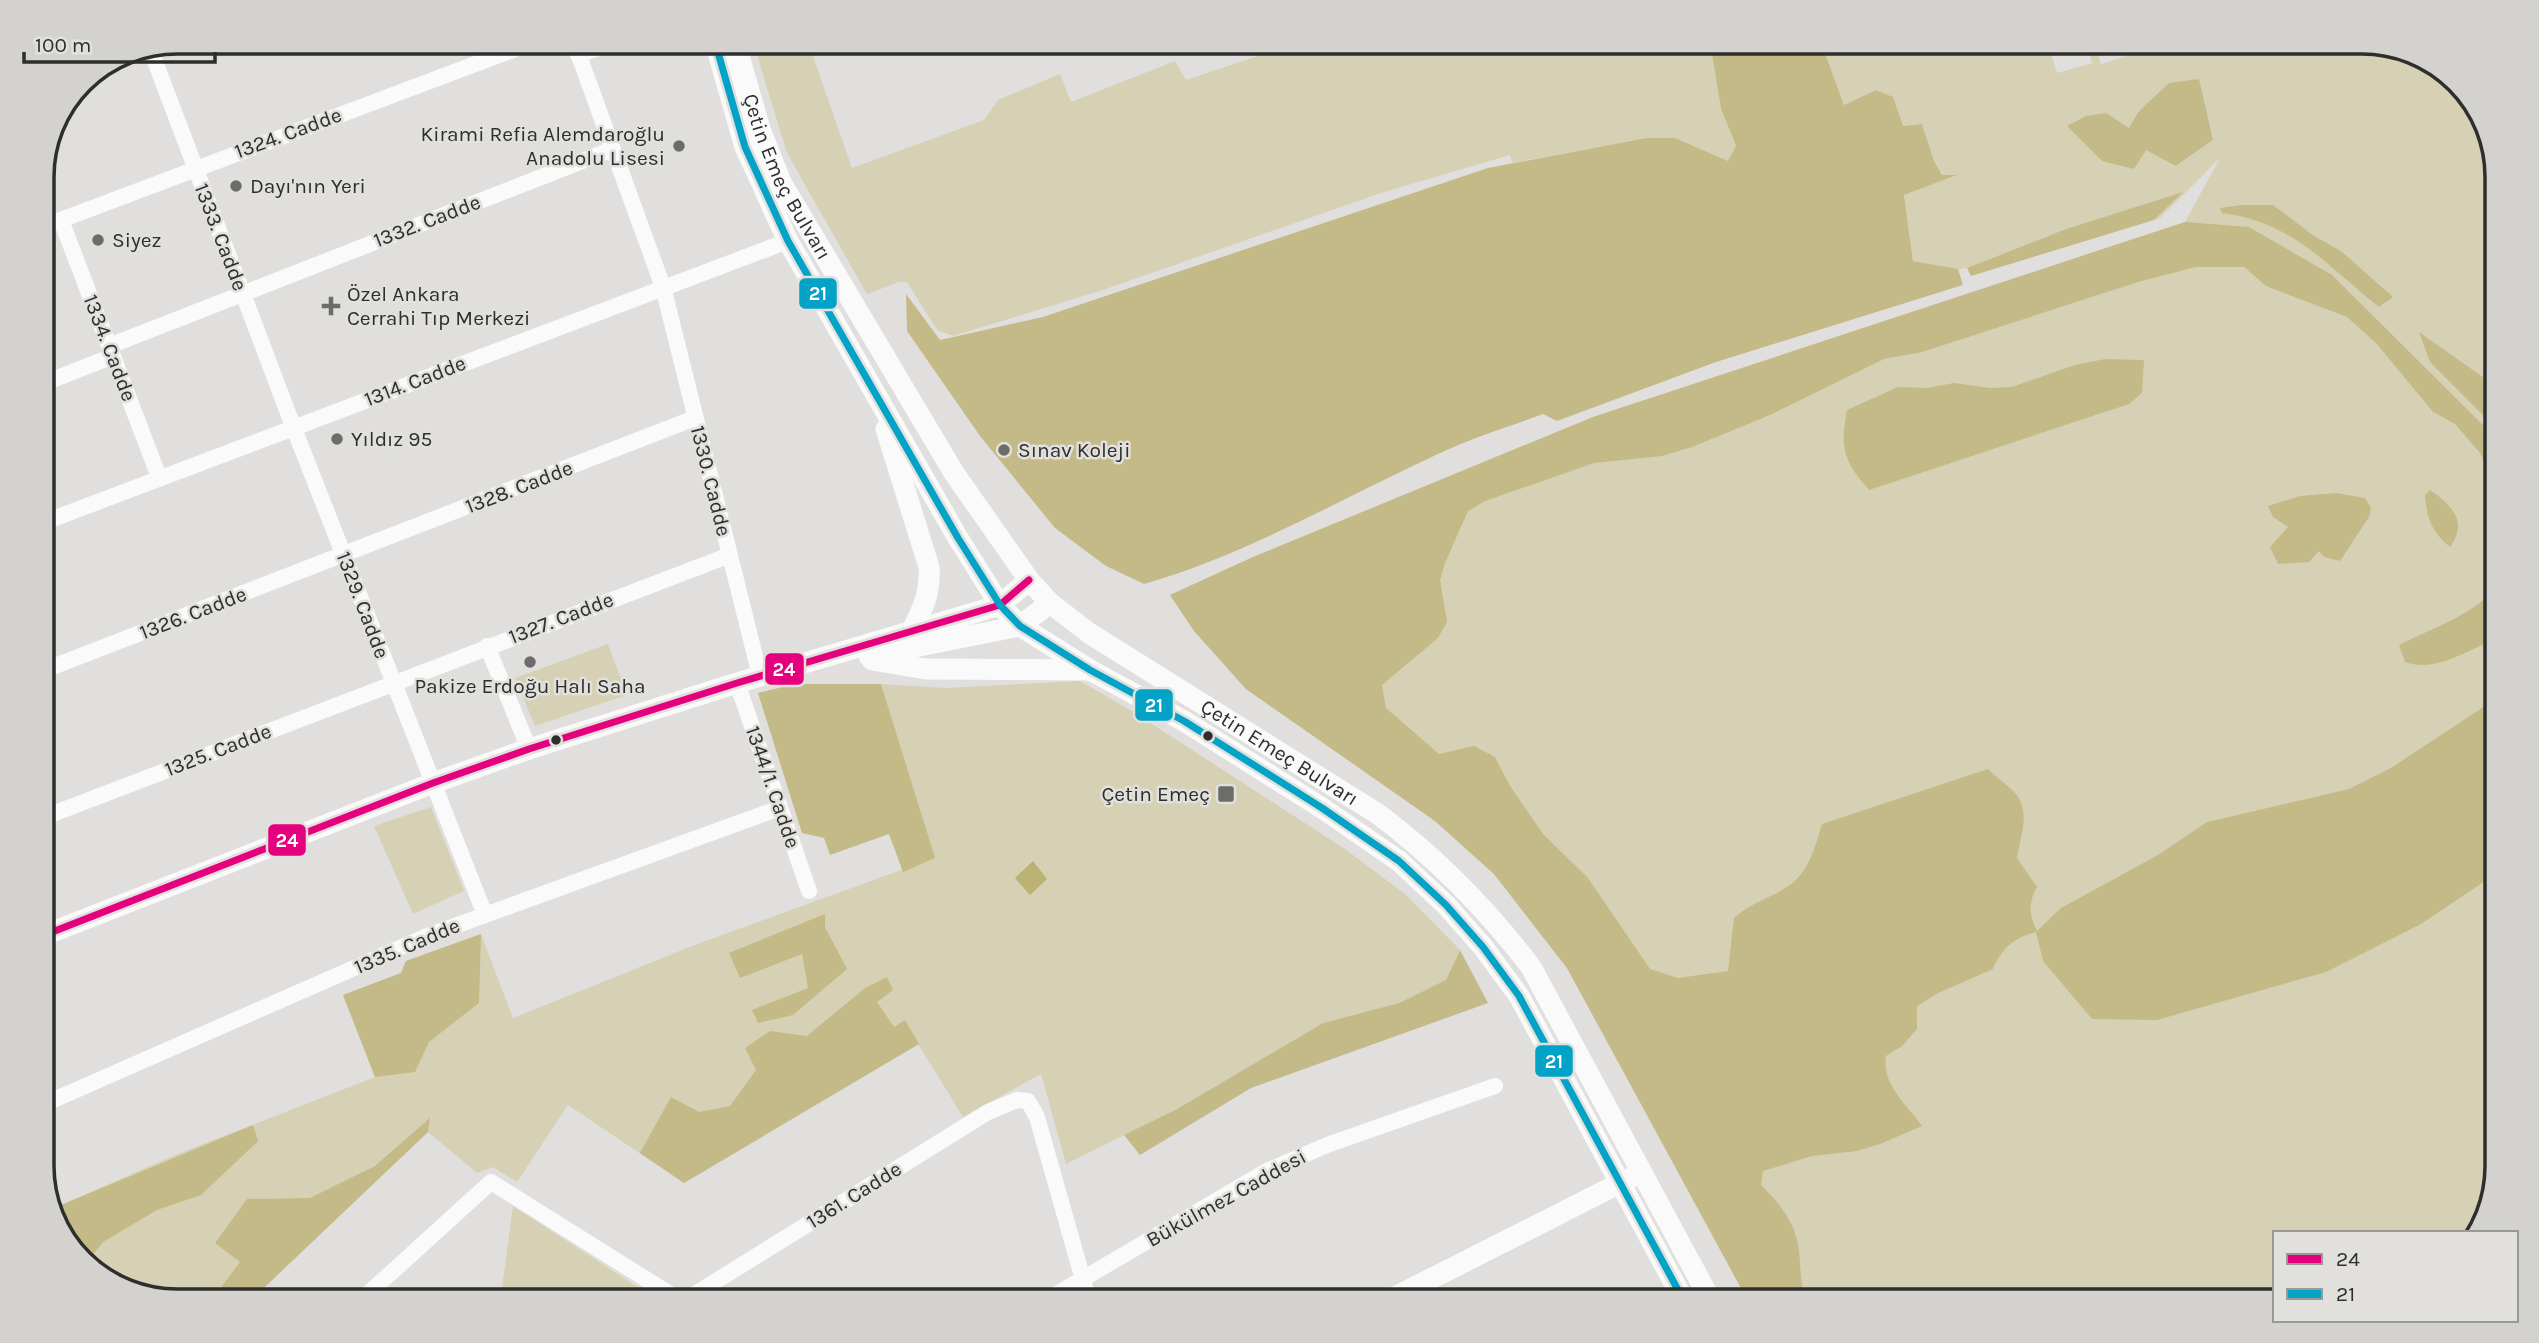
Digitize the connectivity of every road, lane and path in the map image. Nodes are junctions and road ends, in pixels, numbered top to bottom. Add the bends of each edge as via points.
1 (499, 55) edge
2 (578, 55) edge
3 (719, 55) edge
4 (739, 55) edge
5 (153, 57) edge
6 (613, 149) junction
7 (195, 167) junction
8 (61, 220) junction
9 (55, 222) edge
10 (788, 241) junction
11 (663, 287) junction
12 (242, 292) junction
13 (111, 351) junction
14 (55, 378) edge
15 (873, 387) junction
16 (695, 418) junction
17 (292, 426) junction
18 (159, 477) junction
19 (55, 518) edge
20 (730, 555) junction
21 (343, 556) junction
22 (1029, 580) junction
23 (1050, 603) junction
24 (1000, 605) junction
25 (1020, 626) junction
26 (912, 630) junction
27 (487, 646) junction
28 (859, 657) junction
29 (55, 666) edge
30 (1090, 670) junction
31 (760, 676) junction
32 (393, 682) junction
33 (737, 683) junction
34 (529, 749) junction
35 (433, 783) junction
36 (780, 808) junction
37 (55, 813) edge
38 (809, 891) dead end
39 (485, 915) junction
40 (55, 927) edge
41 (1495, 1086) dead end
42 (55, 1099) edge
43 (1642, 1172) junction
44 (1621, 1183) junction
45 (1081, 1280) junction
46 (373, 1289) edge
47 (664, 1289) edge
48 (702, 1289) edge
49 (1066, 1289) edge
50 (1084, 1289) edge
51 (1411, 1289) edge
52 (1678, 1289) edge
53 (1705, 1289) edge

1 - 7 street, 1324. Cadde
2 - 6 street, 1330. Cadde
3 - 10 main road, Çetin Emeç Bulvarı via 745,147
4 - 22 main road, Çetin Emeç Bulvarı via 781,182 954,473
5 - 7 street, 1333. Cadde
6 - 11 street, 1330. Cadde
6 - 12 street, 1332. Cadde
7 - 8 street, 1324. Cadde
7 - 12 street, 1333. Cadde
8 - 9 street, 1324. Cadde
8 - 13 street, 1334. Cadde
10 - 11 street, 1314. Cadde
10 - 15 main road, Çetin Emeç Bulvarı
11 - 16 street, 1330. Cadde
11 - 17 street, 1314. Cadde
12 - 13 street, 1332. Cadde
12 - 17 street, 1333. Cadde
13 - 14 street, 1332. Cadde
13 - 18 street, 1334. Cadde
15 - 24 main road, Çetin Emeç Bulvarı
15 - 26 main road via 929,567 925,605
16 - 20 street, 1330. Cadde
16 - 21 street, 1328. Cadde
17 - 18 street, 1314. Cadde
17 - 21 street, 1329. Cadde
18 - 19 street, 1314. Cadde
20 - 27 street, 1327. Cadde
20 - 31 street, 1330. Cadde
21 - 29 street, 1326. Cadde
21 - 32 street, 1329. Cadde
22 - 23 main road, Çetin Emeç Bulvarı
22 - 24 main road
23 - 25 main road
23 - 43 main road, Çetin Emeç Bulvarı via 1089,633 1378,814 1459,881 1531,967
24 - 25 main road, Çetin Emeç Bulvarı
24 - 26 main road
25 - 28 main road
25 - 30 main road, Çetin Emeç Bulvarı
26 - 31 main road
27 - 32 street, 1327. Cadde
27 - 34 street
28 - 30 main road via 926,669
28 - 31 main road
30 - 44 main road, Çetin Emeç Bulvarı via 1184,721 1322,808 1399,861 1446,905 1520,996
31 - 33 main road
32 - 35 street, 1329. Cadde
32 - 37 street, 1325. Cadde
33 - 34 main road
33 - 36 street, 1344/1. Cadde
34 - 35 main road
35 - 39 street, 1329. Cadde
35 - 40 main road
36 - 38 street, 1344/1. Cadde
36 - 39 street, 1335. Cadde
39 - 42 street, 1335. Cadde
41 - 45 street, Bükülmez Caddesi via 1277,1166
43 - 44 main road
43 - 53 main road, Çetin Emeç Bulvarı
44 - 51 main road
44 - 52 main road, Çetin Emeç Bulvarı
45 - 48 street, 1361. Cadde via 1037,1117 1028,1101 1017,1100 988,1112
45 - 49 street, Bükülmez Caddesi
45 - 50 street
46 - 47 street via 491,1181

